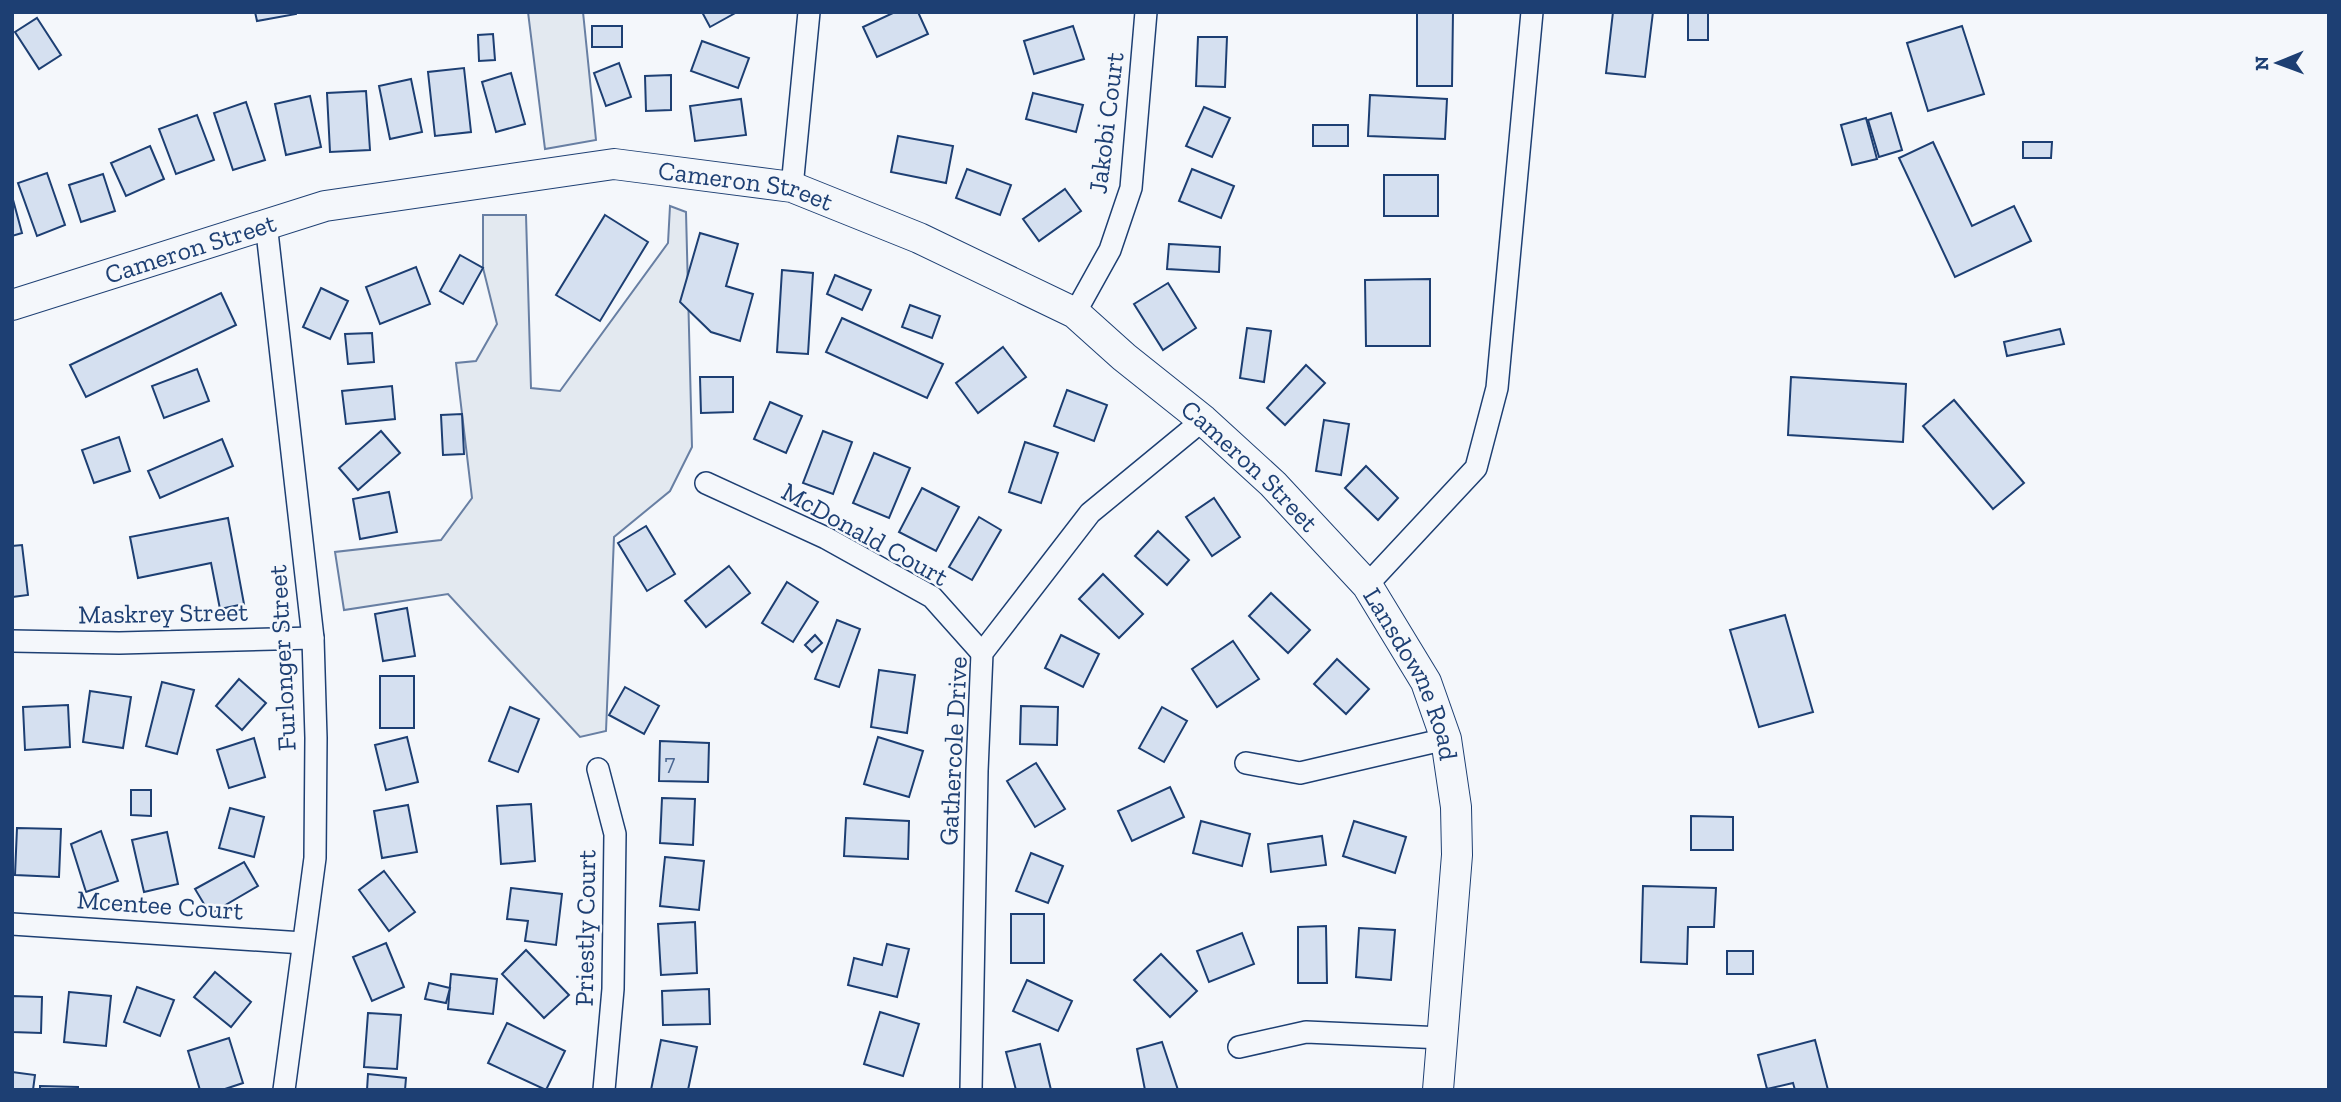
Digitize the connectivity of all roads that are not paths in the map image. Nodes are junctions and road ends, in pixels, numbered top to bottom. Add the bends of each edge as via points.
1 (809, 12) edge
2 (1146, 12) edge
3 (1532, 12) edge
4 (792, 187) junction
5 (266, 223) junction
6 (12, 305) edge
7 (1076, 313) junction
8 (1203, 420) junction
9 (706, 483) dead end
10 (1367, 585) junction
11 (313, 638) junction
12 (12, 641) edge
13 (982, 653) junction
14 (1446, 738) junction
15 (1246, 763) dead end
16 (598, 769) dead end
17 (12, 923) edge
18 (303, 943) junction
19 (1443, 1038) junction
20 (1239, 1047) dead end
21 (284, 1090) edge
22 (604, 1090) edge
23 (971, 1090) edge
24 (1438, 1090) edge

1 - 4 street
2 - 7 street, Jakobi Court via 1131,188 1110,250
3 - 10 street, Lansdowne Road via 1497,388 1476,468
4 - 5 street, Cameron Street via 614,164 325,206
4 - 7 street, Cameron Street via 919,238
5 - 6 street, Cameron Street
5 - 11 street, Furlonger Street
7 - 8 street, Cameron Street
8 - 10 street, Cameron Street via 1273,484
8 - 13 street, Gathercole Drive via 1090,513
9 - 13 street, McDonald Court via 826,538 932,597
10 - 14 street, Lansdowne Road via 1426,682
11 - 12 street, Maskrey Street
11 - 18 street, Furlonger Street via 315,858
13 - 23 street, Gathercole Drive
14 - 15 street via 1300,773
14 - 19 street, Lansdowne Road via 1457,855
16 - 22 street, Priestly Court via 615,834 613,989
17 - 18 street, Mcentee Court
18 - 21 street, Furlonger Street
19 - 20 street via 1306,1032
19 - 24 street, Lansdowne Road

